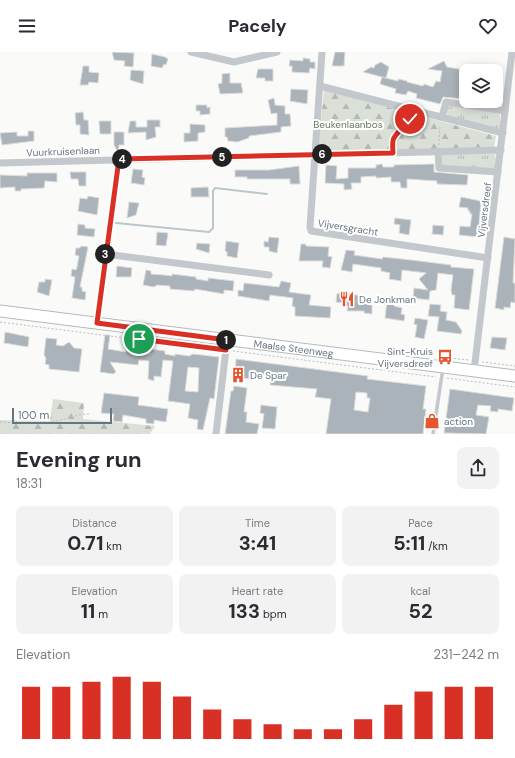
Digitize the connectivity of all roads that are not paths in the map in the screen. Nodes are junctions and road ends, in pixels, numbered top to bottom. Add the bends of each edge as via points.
1 (190, 52) edge
2 (277, 52) edge
3 (322, 52) edge
4 (512, 52) edge
5 (320, 86) junction
6 (505, 111) junction
7 (442, 117) junction
8 (503, 133) junction
9 (501, 150) junction
10 (438, 152) junction
11 (315, 155) junction
12 (119, 159) junction
13 (0, 163) edge
14 (498, 172) junction
15 (106, 254) junction
16 (488, 258) junction
17 (269, 275) dead end
18 (0, 311) edge
19 (97, 323) junction
20 (227, 345) junction
21 (474, 371) junction
22 (442, 372) junction
23 (515, 376) edge
24 (216, 434) edge
25 (433, 434) edge

1 - 2 street via 234,62
3 - 5 street, Vijversgracht
4 - 6 street, Vijversdreef
5 - 7 street
5 - 11 street, Vijversgracht
6 - 7 street via 446,102
6 - 8 street, Vijversdreef
7 - 8 street
8 - 9 street, Vijversdreef
9 - 10 street, Vuurkruisenlaan
9 - 14 street, Vijversdreef
10 - 11 street, Vuurkruisenlaan
10 - 14 street via 439,168
11 - 12 street, Vuurkruisenlaan
11 - 16 street, Vijversgracht via 311,231
12 - 13 street, Vuurkruisenlaan
12 - 15 street
14 - 16 street, Vijversdreef
15 - 17 street
15 - 19 street
16 - 21 street, Vijversdreef
18 - 19 main road, Maalse Steenweg
19 - 20 main road, Maalse Steenweg
20 - 22 main road, Maalse Steenweg
20 - 24 street
21 - 22 main road, Maalse Steenweg
21 - 23 main road, Maalse Steenweg
22 - 25 lane

